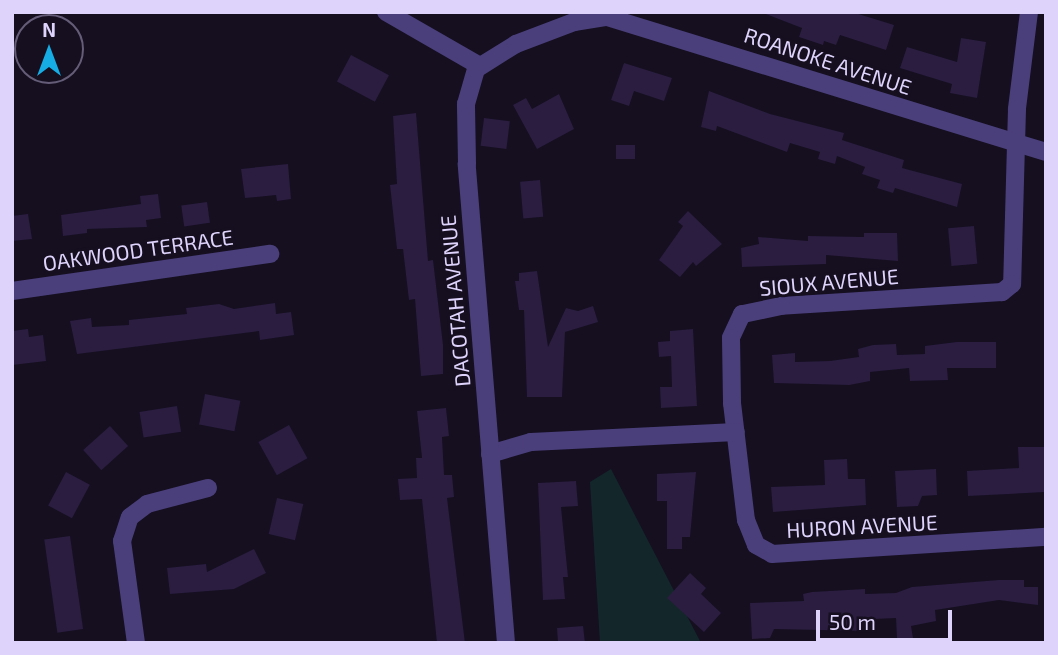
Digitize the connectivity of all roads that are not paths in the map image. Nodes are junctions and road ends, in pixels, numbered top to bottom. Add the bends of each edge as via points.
1 (386, 12) edge
2 (1030, 12) edge
3 (608, 14) edge
4 (480, 66) junction
5 (1016, 143) junction
6 (1046, 152) edge
7 (270, 254) dead end
8 (12, 291) edge
9 (736, 432) junction
10 (490, 453) junction
11 (208, 488) dead end
12 (1046, 537) edge
13 (136, 643) edge
14 (506, 643) edge

1 - 4 street
2 - 5 street, SIOUX AVENUE
3 - 4 street, ROANOKE AVENUE via 528,40
3 - 5 street, ROANOKE AVENUE
4 - 10 street, DACOTAH AVENUE via 466,104 467,164
5 - 6 street, ROANOKE AVENUE
5 - 9 street, SIOUX AVENUE via 1012,284 1002,292 781,306 742,314 730,338
7 - 8 street, OAKWOOD TERRACE
9 - 10 street via 531,442
9 - 12 street, HURON AVENUE via 746,520 756,545 772,554
10 - 14 street, DACOTAH AVENUE
11 - 13 street via 147,504 130,517 122,541

